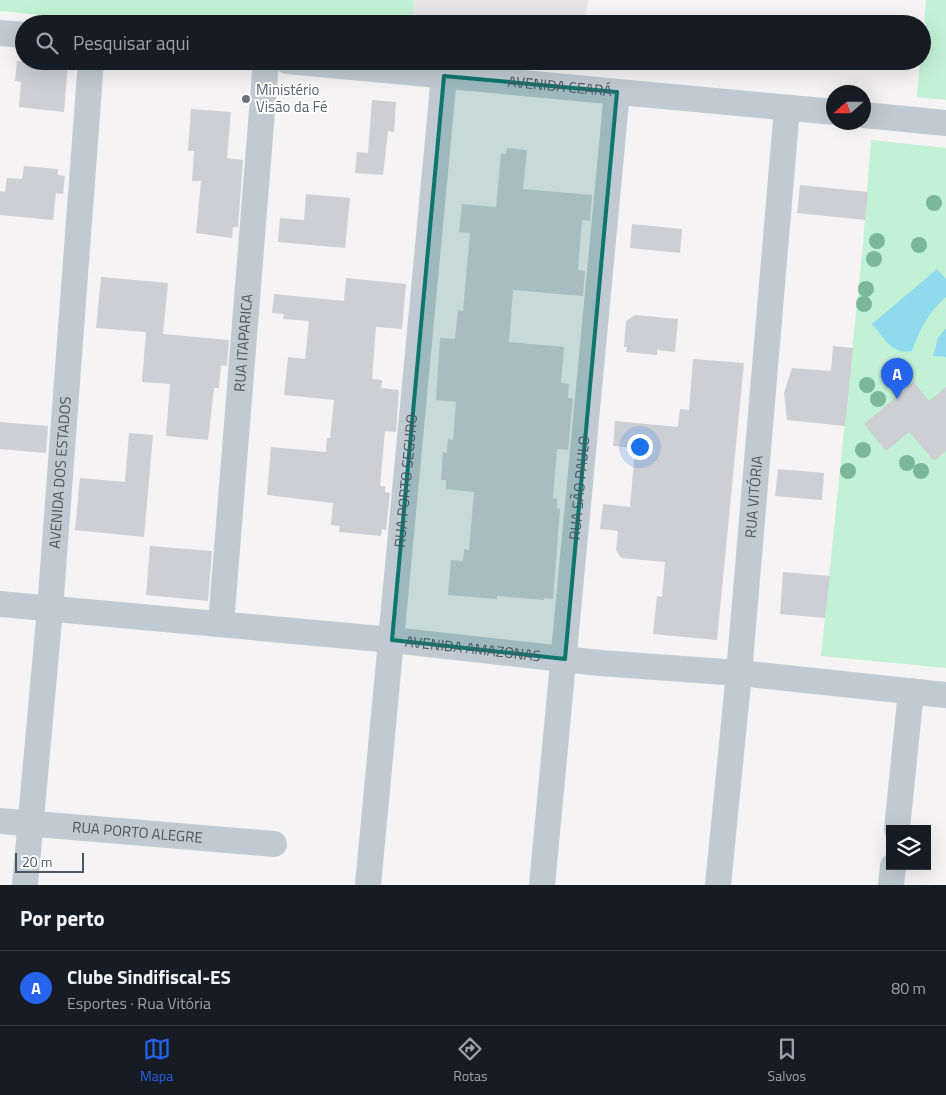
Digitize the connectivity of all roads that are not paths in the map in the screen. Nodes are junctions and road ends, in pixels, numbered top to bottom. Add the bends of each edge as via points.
1 (0, 33) edge
2 (15, 34) edge
3 (89, 70) edge
4 (265, 70) edge
5 (381, 70) edge
6 (444, 76) junction
7 (617, 92) junction
8 (787, 108) junction
9 (826, 111) edge
10 (871, 116) edge
11 (946, 123) edge
12 (0, 604) edge
13 (50, 609) junction
14 (221, 624) junction
15 (392, 640) junction
16 (565, 659) junction
17 (739, 673) junction
18 (911, 691) junction
19 (946, 695) edge
20 (0, 821) edge
21 (31, 824) junction
22 (897, 825) edge
23 (274, 844) dead end
24 (893, 870) edge
25 (25, 885) edge
26 (368, 885) edge
27 (542, 885) edge
28 (718, 885) edge
29 (891, 885) edge

1 - 2 street
3 - 13 street, AVENIDA DOS ESTADOS
4 - 14 street, RUA ITAPARICA
5 - 6 street, AVENIDA CEARÁ
6 - 7 street, AVENIDA CEARÁ
6 - 15 street, RUA PORTO SEGURO
7 - 8 street, AVENIDA CEARÁ
7 - 16 street, RUA SÃO PAULO
8 - 9 street, AVENIDA CEARÁ
8 - 17 street, RUA VITÓRIA
10 - 11 street
12 - 13 street, AVENIDA AMAZONAS
13 - 14 street, AVENIDA AMAZONAS
13 - 21 street, AVENIDA DOS ESTADOS
14 - 15 street, AVENIDA AMAZONAS
15 - 16 street, AVENIDA AMAZONAS
15 - 26 street, RUA PORTO SEGURO
16 - 17 street, AVENIDA AMAZONAS
16 - 27 street, RUA SÃO PAULO
17 - 18 street, AVENIDA AMAZONAS
17 - 28 street, RUA VITÓRIA
18 - 19 street, AVENIDA AMAZONAS
18 - 22 street
20 - 21 street, RUA PORTO ALEGRE
21 - 23 street, RUA PORTO ALEGRE
21 - 25 street, AVENIDA DOS ESTADOS
24 - 29 street

